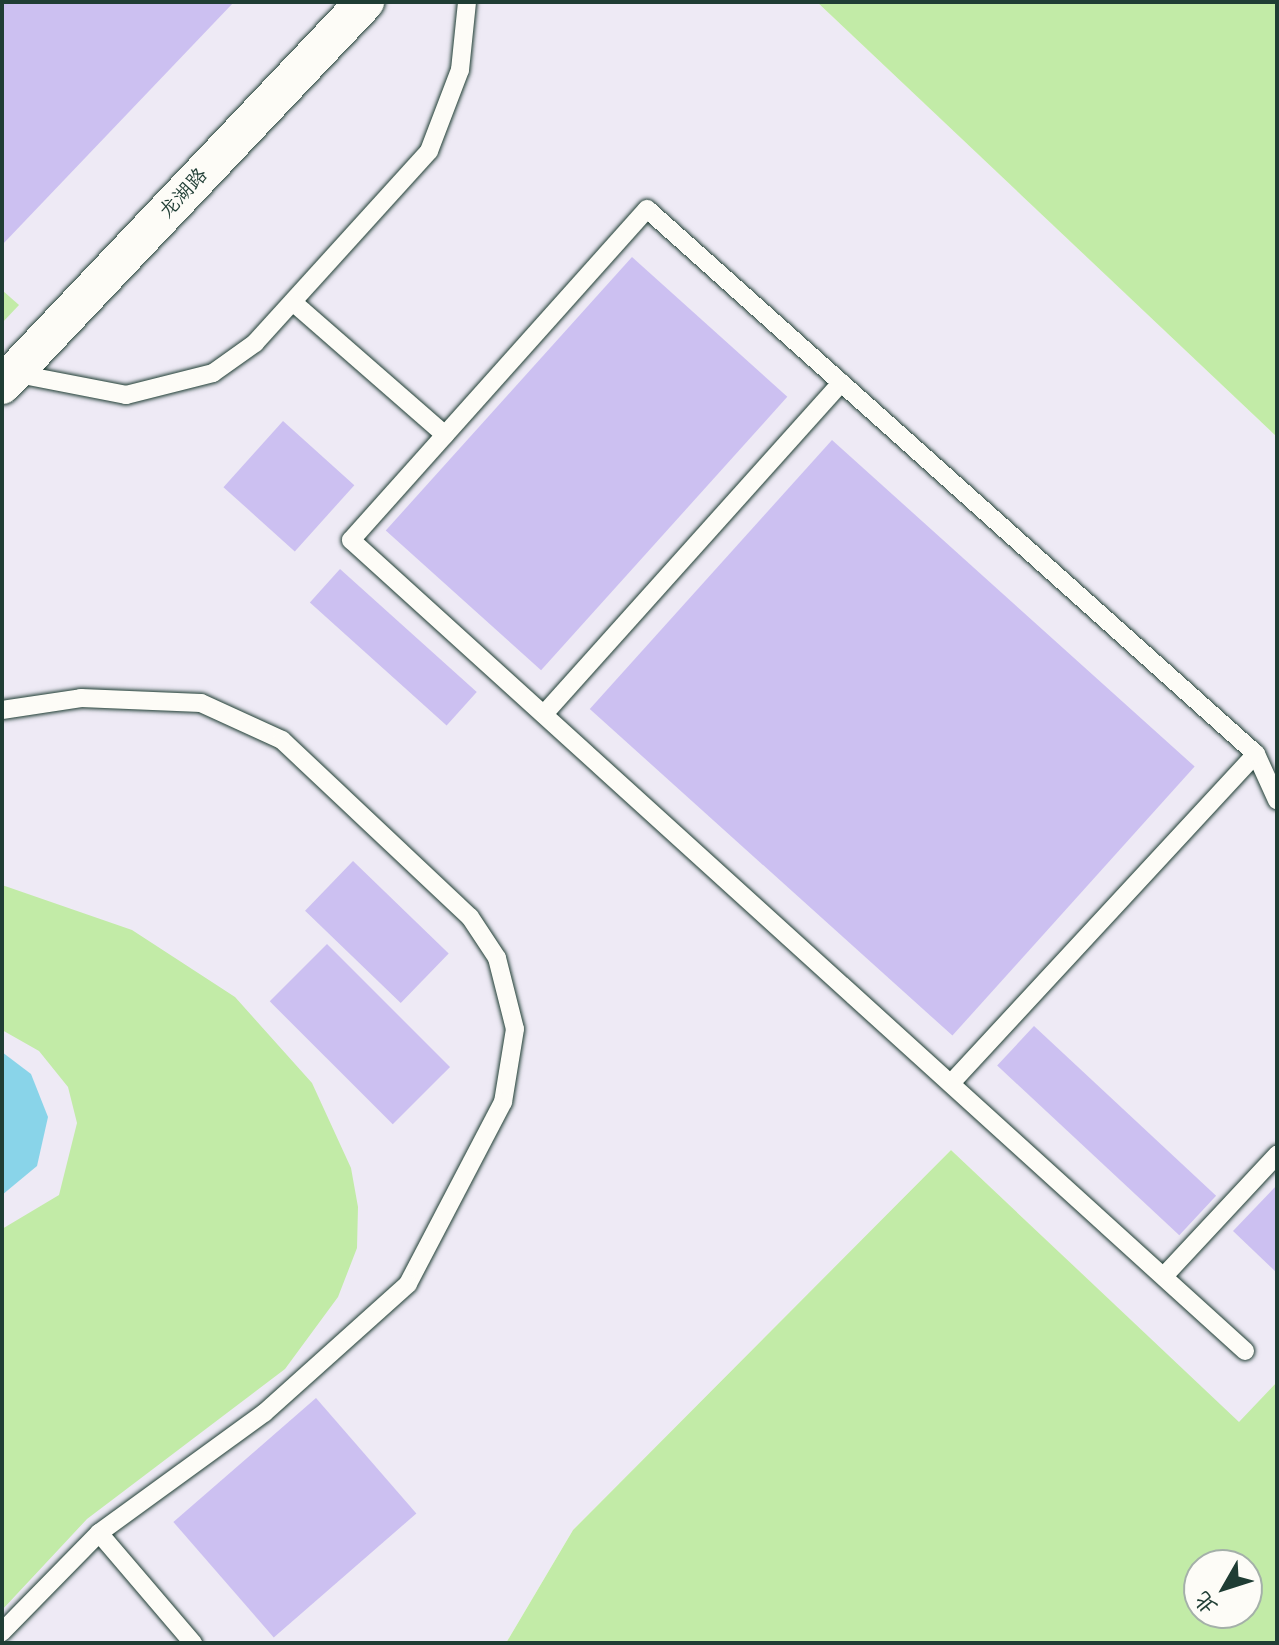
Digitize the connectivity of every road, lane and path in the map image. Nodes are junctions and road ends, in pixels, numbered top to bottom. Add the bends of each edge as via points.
1 (365, 2) edge
2 (467, 2) edge
3 (295, 304) junction
4 (7, 379) edge
5 (841, 383) junction
6 (445, 435) junction
7 (2, 710) edge
8 (544, 714) junction
9 (1256, 754) junction
10 (1277, 800) edge
11 (953, 1081) junction
12 (1277, 1155) edge
13 (1164, 1276) junction
14 (1245, 1351) dead end
15 (99, 1533) junction
16 (2, 1632) edge
17 (193, 1643) edge

1 - 4 street, 龙湖路
2 - 3 lane via 460,70 429,151
3 - 4 lane via 213,373 168,389 94,394
3 - 6 lane
5 - 6 lane via 647,209
5 - 8 lane
5 - 9 lane
6 - 8 lane via 351,540
7 - 15 lane via 81,698 201,703 282,740 470,917 497,958 515,1029 503,1102 408,1284 264,1413
8 - 11 lane
9 - 10 lane
9 - 11 lane
11 - 13 lane
12 - 13 lane
13 - 14 lane
15 - 16 lane
15 - 17 lane

